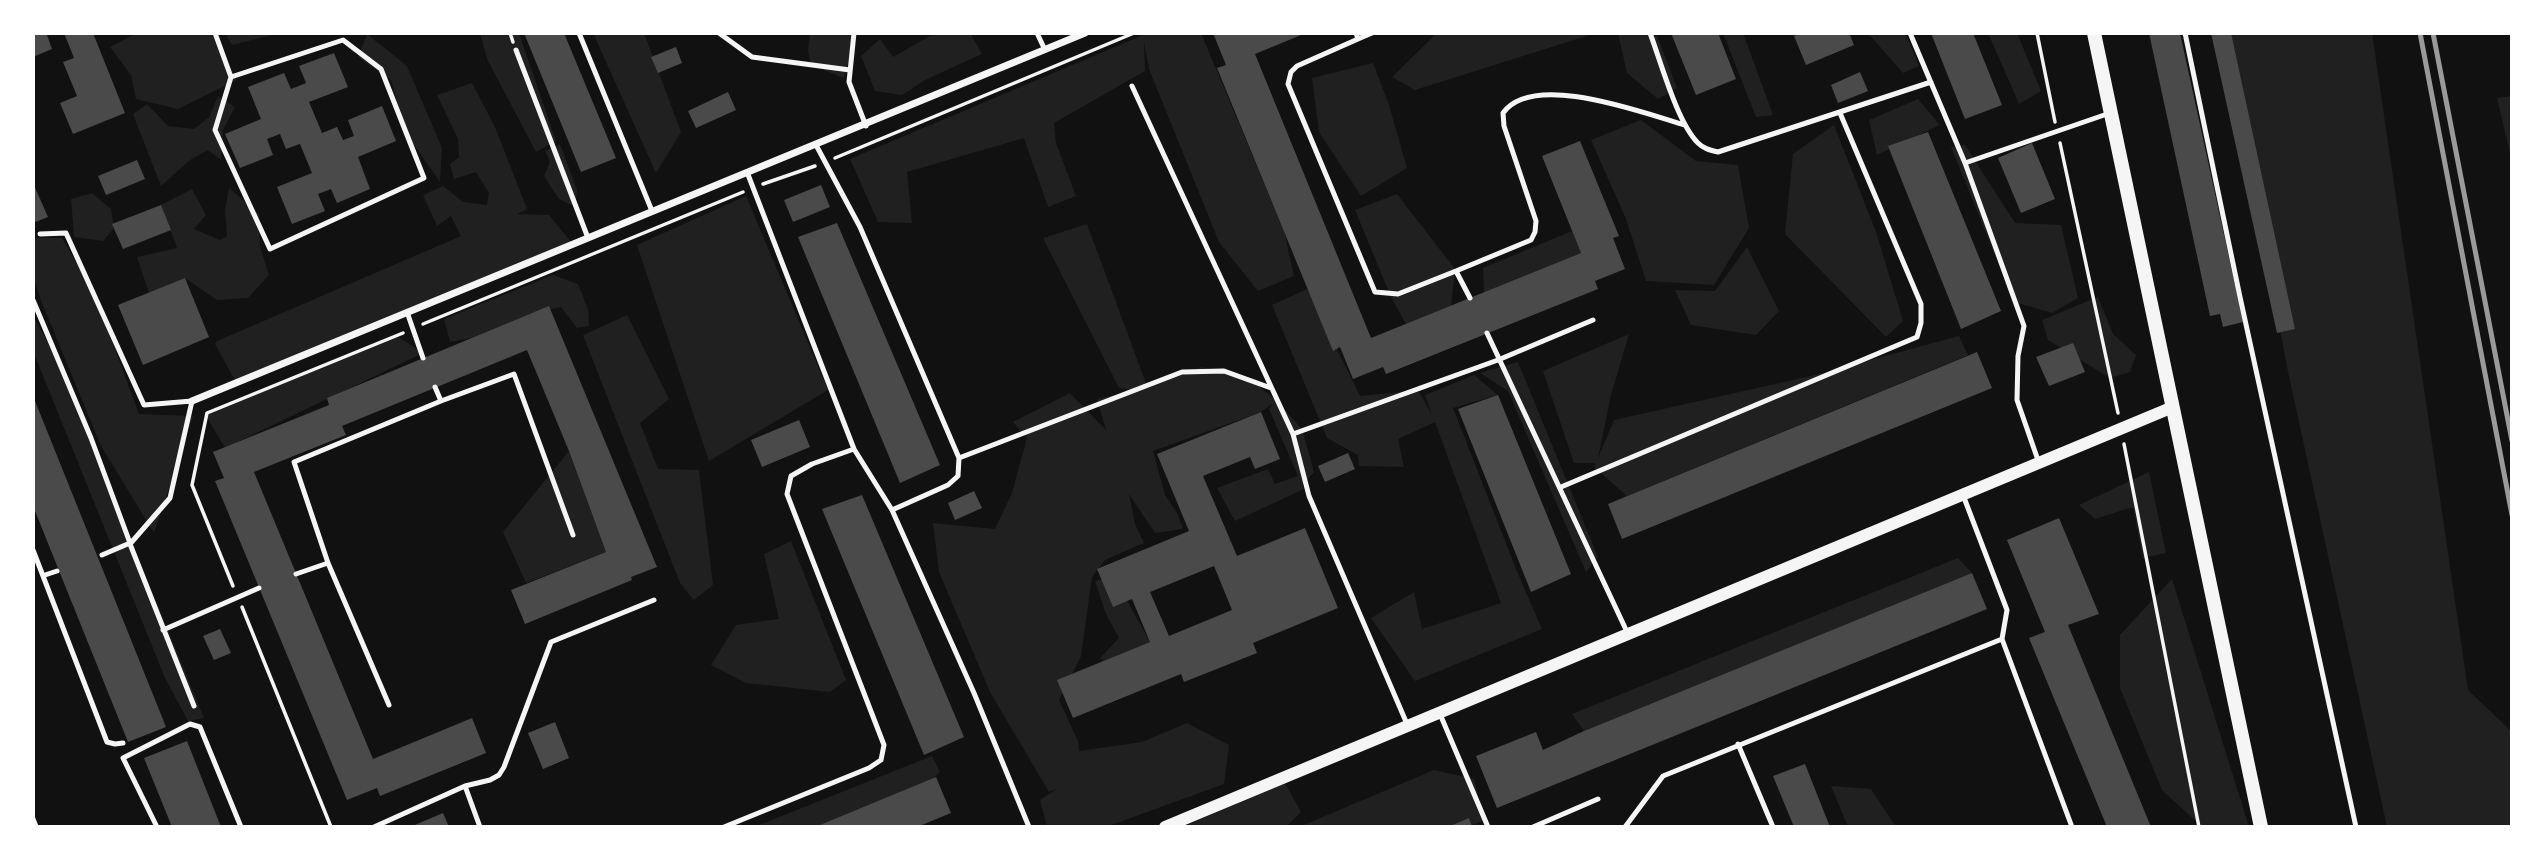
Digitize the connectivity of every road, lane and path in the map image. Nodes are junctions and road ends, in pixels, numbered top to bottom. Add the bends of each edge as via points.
1 (215, 33) edge
2 (579, 33) edge
3 (719, 33) edge
4 (855, 33) edge
5 (1038, 33) edge
6 (1085, 33) edge
7 (1134, 33) edge
8 (1373, 33) edge
9 (1650, 33) edge
10 (1910, 33) edge
11 (2094, 33) edge
12 (2185, 33) edge
13 (1357, 36) edge
14 (516, 50) dead end
15 (1045, 50) junction
16 (850, 70) junction
17 (231, 77) junction
18 (1931, 82) junction
19 (1132, 86) dead end
20 (1840, 113) junction
21 (2110, 113) junction
22 (1685, 125) junction
23 (866, 126) junction
24 (816, 145) junction
25 (824, 163) junction
26 (1965, 163) junction
27 (747, 172) junction
28 (753, 188) junction
29 (652, 211) junction
30 (40, 234) dead end
31 (588, 238) junction
32 (1456, 271) junction
33 (1470, 298) dead end
34 (33, 300) edge
35 (407, 312) junction
36 (1594, 320) dead end
37 (412, 329) junction
38 (1487, 333) dead end
39 (424, 358) dead end
40 (1498, 360) junction
41 (435, 387) dead end
42 (1271, 388) junction
43 (192, 401) junction
44 (441, 401) junction
45 (2173, 407) junction
46 (1293, 434) junction
47 (854, 449) junction
48 (959, 458) junction
49 (2039, 463) junction
50 (1561, 488) junction
51 (1962, 495) junction
52 (892, 510) junction
53 (572, 535) dead end
54 (33, 550) edge
55 (102, 555) dead end
56 (328, 563) junction
57 (57, 571) dead end
58 (296, 574) dead end
59 (45, 575) junction
60 (259, 588) dead end
61 (238, 597) junction
62 (654, 600) dead end
63 (163, 630) junction
64 (1628, 634) junction
65 (2002, 639) junction
66 (388, 705) dead end
67 (194, 706) dead end
68 (1440, 712) junction
69 (1407, 726) junction
70 (123, 743) dead end
71 (1738, 744) junction
72 (465, 786) junction
73 (1598, 799) dead end
74 (33, 817) edge
75 (373, 826) edge
76 (37, 827) edge
77 (157, 827) edge
78 (242, 827) edge
79 (331, 827) edge
80 (480, 827) edge
81 (724, 827) edge
82 (1029, 827) edge
83 (1165, 827) edge
84 (1488, 827) edge
85 (1533, 827) edge
86 (1625, 827) edge
87 (1773, 827) edge
88 (2072, 827) edge
89 (2261, 827) edge
90 (2356, 827) edge

1 - 17 lane
2 - 29 lane
3 - 16 lane via 752,57
4 - 16 lane
5 - 15 lane
6 - 15 street
7 - 25 path
8 - 13 lane
9 - 22 lane
10 - 18 lane
11 - 21 main road
12 - 90 lane
13 - 32 lane via 1291,72 1288,83 1295,103 1375,292 1398,294
14 - 31 lane
15 - 23 street
16 - 23 lane via 849,82
17 - 17 lane via 215,130 270,249 424,178 381,69 343,40
18 - 20 lane
18 - 26 lane
19 - 42 lane
20 - 22 lane via 1718,152 1697,142
20 - 50 lane via 1921,304 1917,337
21 - 26 lane
21 - 45 main road
22 - 32 lane via 1573,95 1537,95 1510,103 1503,113 1504,126 1536,221 1535,232 1531,240
23 - 24 street
24 - 25 lane
24 - 27 street
25 - 28 path
25 - 48 lane via 860,227
26 - 49 lane via 2024,326 2017,400
27 - 28 lane
27 - 29 street
28 - 37 path
28 - 47 lane
29 - 31 street
30 - 43 lane via 66,233 144,405
31 - 35 street
32 - 33 lane
34 - 55 lane via 130,543
35 - 37 lane
35 - 43 street
36 - 40 lane
37 - 39 lane
37 - 61 path via 207,413 192,485
38 - 40 lane
40 - 46 lane
40 - 50 lane
41 - 44 lane
42 - 46 lane
42 - 48 lane via 1224,371 1182,372
43 - 63 lane via 170,498 130,544
44 - 53 lane via 514,374
44 - 56 lane via 294,462
45 - 49 street
45 - 89 main road
46 - 69 lane via 1309,496
47 - 52 lane
47 - 81 lane via 791,476 787,494 884,745 881,760
48 - 52 lane via 958,476 948,485
49 - 51 street
50 - 64 lane
51 - 64 street
51 - 65 lane via 2007,610
52 - 82 lane
54 - 59 lane
56 - 58 lane
56 - 66 lane
57 - 59 lane
59 - 70 lane via 107,742
60 - 61 lane
61 - 63 lane
61 - 79 path
62 - 72 lane via 551,642 505,767 490,780
63 - 67 lane
64 - 68 street
65 - 71 lane
65 - 88 lane
68 - 69 street
68 - 84 lane
69 - 83 street
71 - 86 lane via 1663,776
71 - 87 lane
72 - 75 lane
72 - 80 lane
73 - 85 lane
74 - 76 path
77 - 78 lane via 123,758 190,724 200,727

